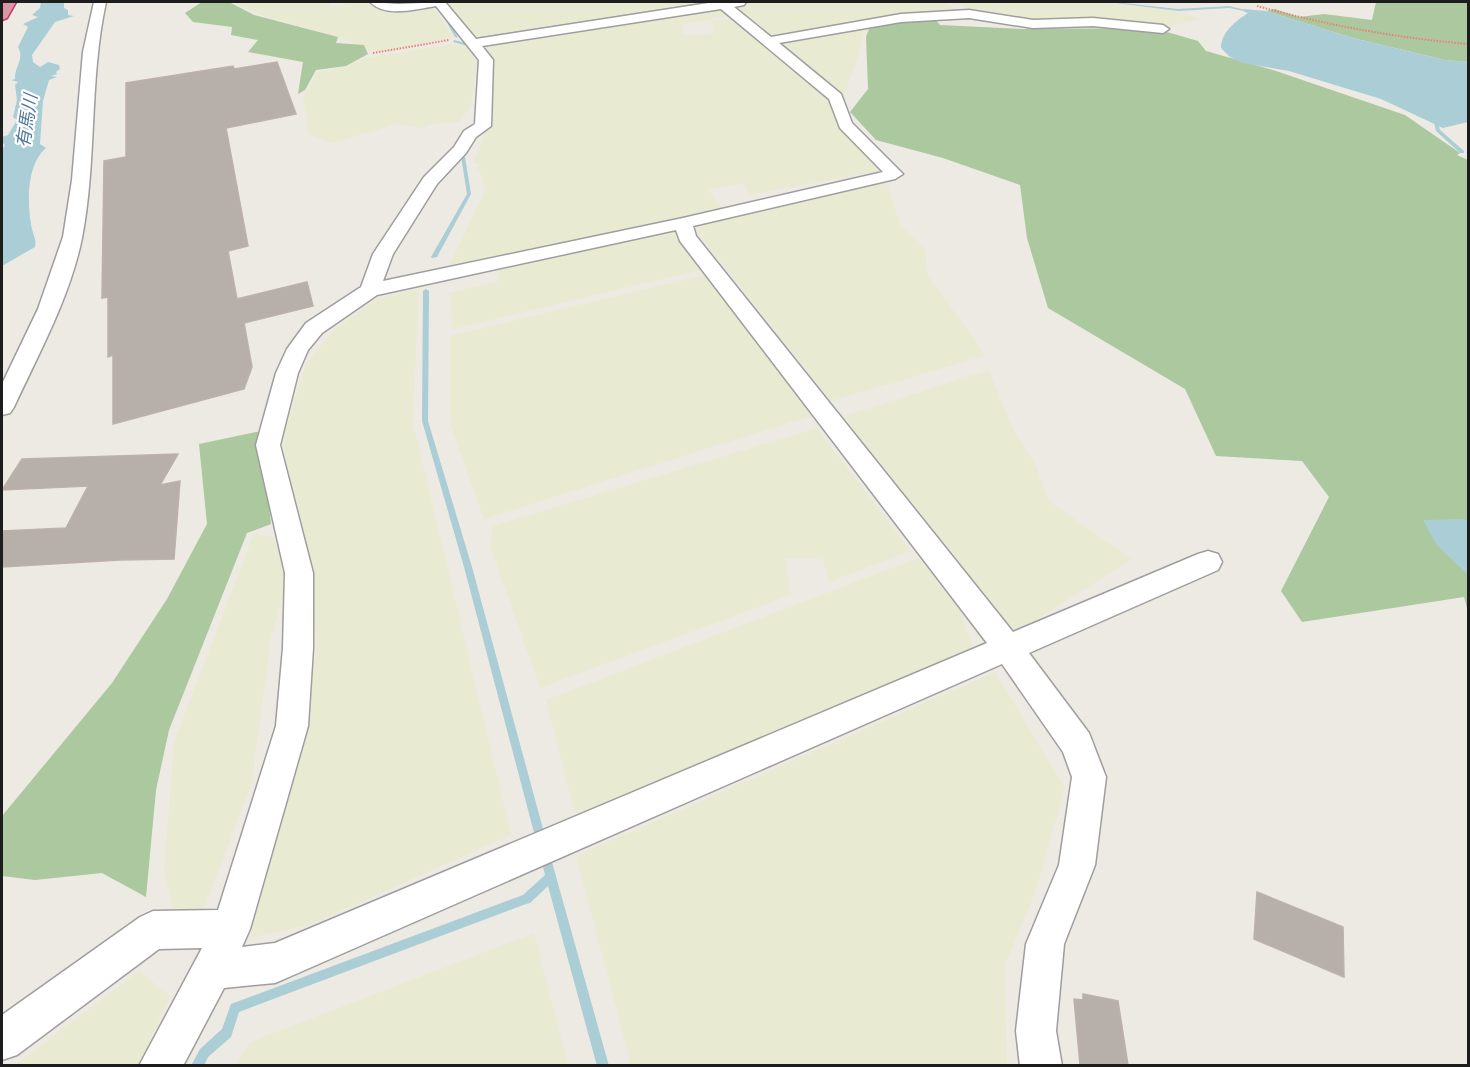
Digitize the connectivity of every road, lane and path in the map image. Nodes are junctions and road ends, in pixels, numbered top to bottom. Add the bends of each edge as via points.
1 (9, 2) edge
2 (100, 2) edge
3 (376, 2) edge
4 (439, 2) edge
5 (740, 2) edge
6 (949, 2) edge
7 (722, 3) edge
8 (1257, 6) dead end
9 (975, 14) junction
10 (2, 15) edge
11 (1164, 29) dead end
12 (473, 41) junction
13 (769, 41) junction
14 (1468, 44) edge
15 (373, 53) dead end
16 (683, 223) junction
17 (370, 290) junction
18 (2, 407) edge
19 (1208, 562) dead end
20 (1008, 648) junction
21 (231, 928) junction
22 (212, 970) junction
23 (2, 1040) edge
24 (160, 1065) edge
25 (1041, 1065) edge

1 - 10 highway
2 - 18 street via 93,27 80,184 70,246 42,324
3 - 4 street via 394,7
4 - 12 street
5 - 7 street
6 - 9 street
7 - 12 street
7 - 13 street
8 - 14 path via 1303,19 1420,40
9 - 11 street via 1033,24 1093,22
9 - 13 street via 901,18
12 - 15 path via 451,40
12 - 17 street via 486,60 483,126 470,134 430,182 383,254
13 - 16 street via 836,97 845,125 895,174
16 - 17 street
16 - 20 street via 687,237
17 - 21 street via 314,328 298,349 287,373 268,445 299,573 298,648 292,726
19 - 20 street
20 - 22 street via 275,963
20 - 25 street via 1077,744 1089,777 1077,865 1046,944 1036,1031
21 - 22 street
21 - 23 street via 153,930
22 - 24 street

